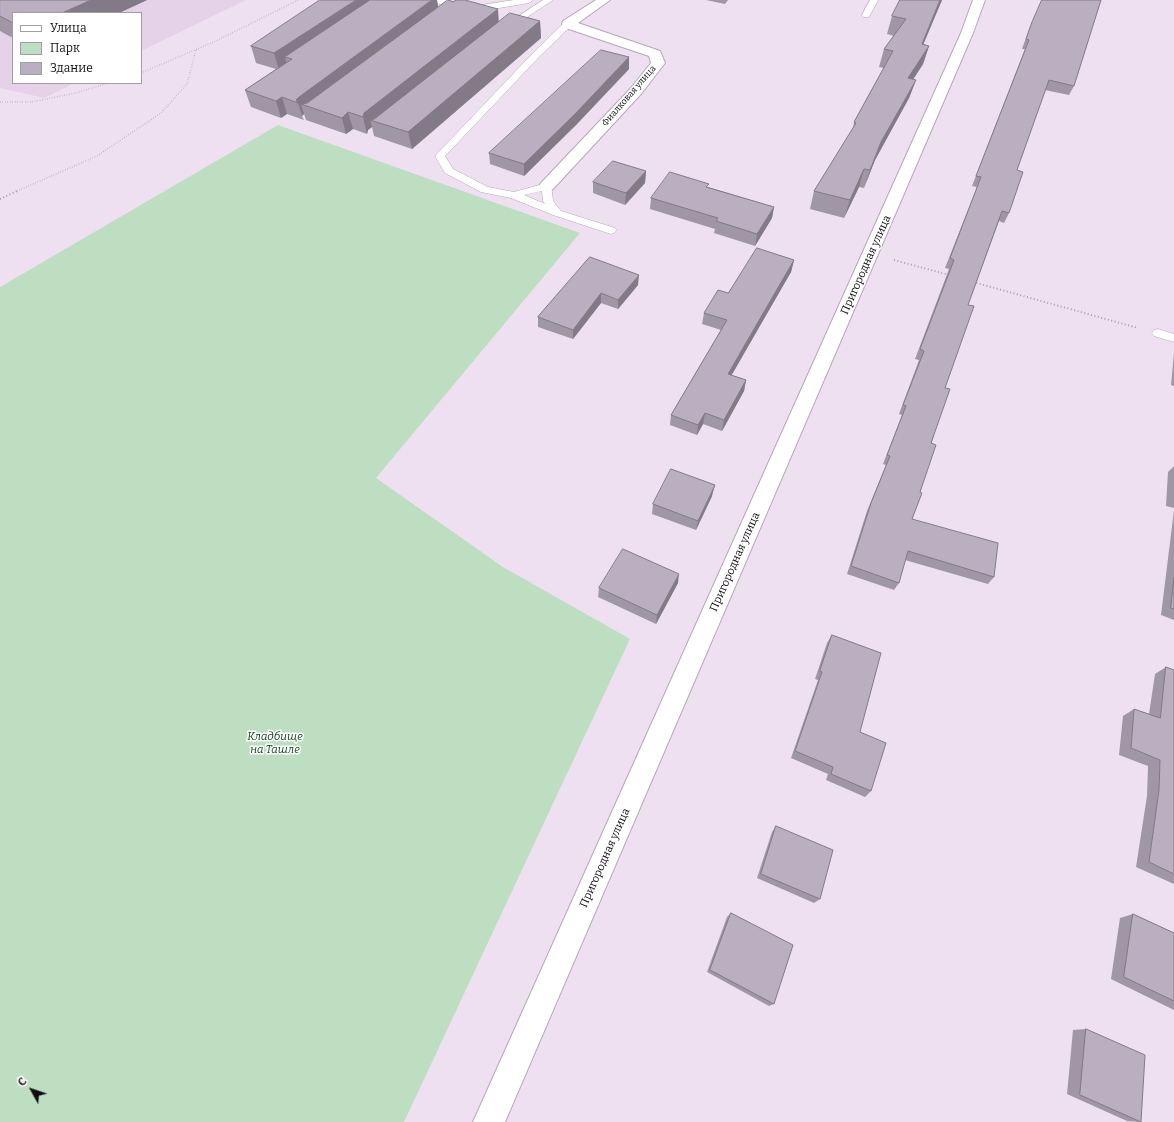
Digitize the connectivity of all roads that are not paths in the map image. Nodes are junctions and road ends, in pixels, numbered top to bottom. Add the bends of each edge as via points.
1 (435, 0) edge
2 (529, 0) edge
3 (549, 0) edge
4 (604, 0) edge
5 (874, 0) edge
6 (979, 0) edge
7 (480, 8) junction
8 (454, 12) edge
9 (866, 15) dead end
10 (568, 24) junction
11 (498, 32) edge
12 (547, 186) junction
13 (514, 195) junction
14 (557, 213) junction
15 (611, 230) dead end
16 (1158, 333) road end
17 (1174, 338) edge
18 (489, 1122) edge

1 - 7 lane
2 - 7 lane
3 - 11 lane
4 - 10 street
5 - 9 lane
6 - 18 street, Пригородная улица via 871,253
7 - 8 lane
10 - 12 street, Фиалковая улица via 655,54 658,63 636,91
10 - 13 lane via 536,54 440,156 449,171 485,190
12 - 13 lane
12 - 14 lane via 548,201
13 - 14 lane
14 - 15 lane
16 - 17 lane

